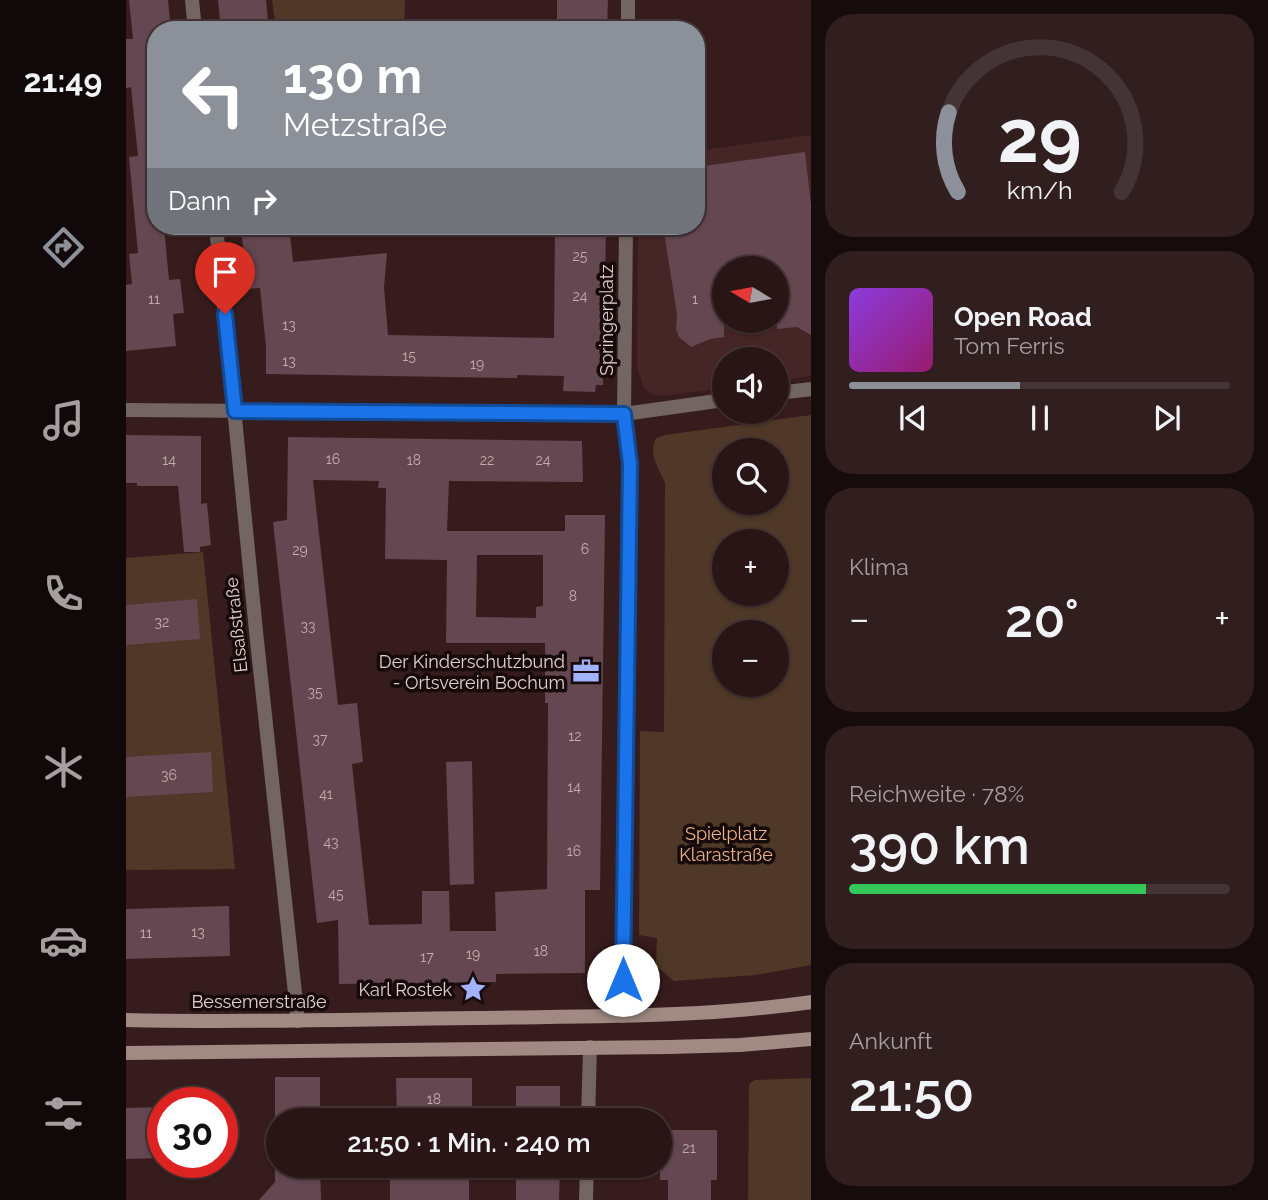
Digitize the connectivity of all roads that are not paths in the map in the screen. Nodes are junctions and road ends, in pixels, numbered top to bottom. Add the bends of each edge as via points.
1 (192, 0) edge
2 (628, 0) edge
3 (194, 21) edge
4 (628, 21) edge
5 (217, 235) edge
6 (625, 235) edge
7 (811, 389) edge
8 (789, 392) edge
9 (712, 402) edge
10 (126, 410) edge
11 (235, 411) junction
12 (624, 414) junction
13 (811, 1002) edge
14 (623, 1016) junction
15 (126, 1020) edge
16 (298, 1021) junction
17 (811, 1039) edge
18 (590, 1047) junction
19 (126, 1053) edge
20 (588, 1108) edge
21 (587, 1178) edge
22 (586, 1200) edge

1 - 3 street
2 - 4 street
5 - 11 street, Elsaßstraße
6 - 12 street, Springerplatz
7 - 8 street
9 - 12 street
10 - 11 street
11 - 12 street
11 - 16 street, Elsaßstraße
12 - 14 street, Springerplatz via 630,464
13 - 14 street, Bessemerstraße via 767,1009
14 - 16 street, Bessemerstraße
15 - 16 street, Bessemerstraße
17 - 18 street
18 - 19 street
18 - 20 street
21 - 22 street

